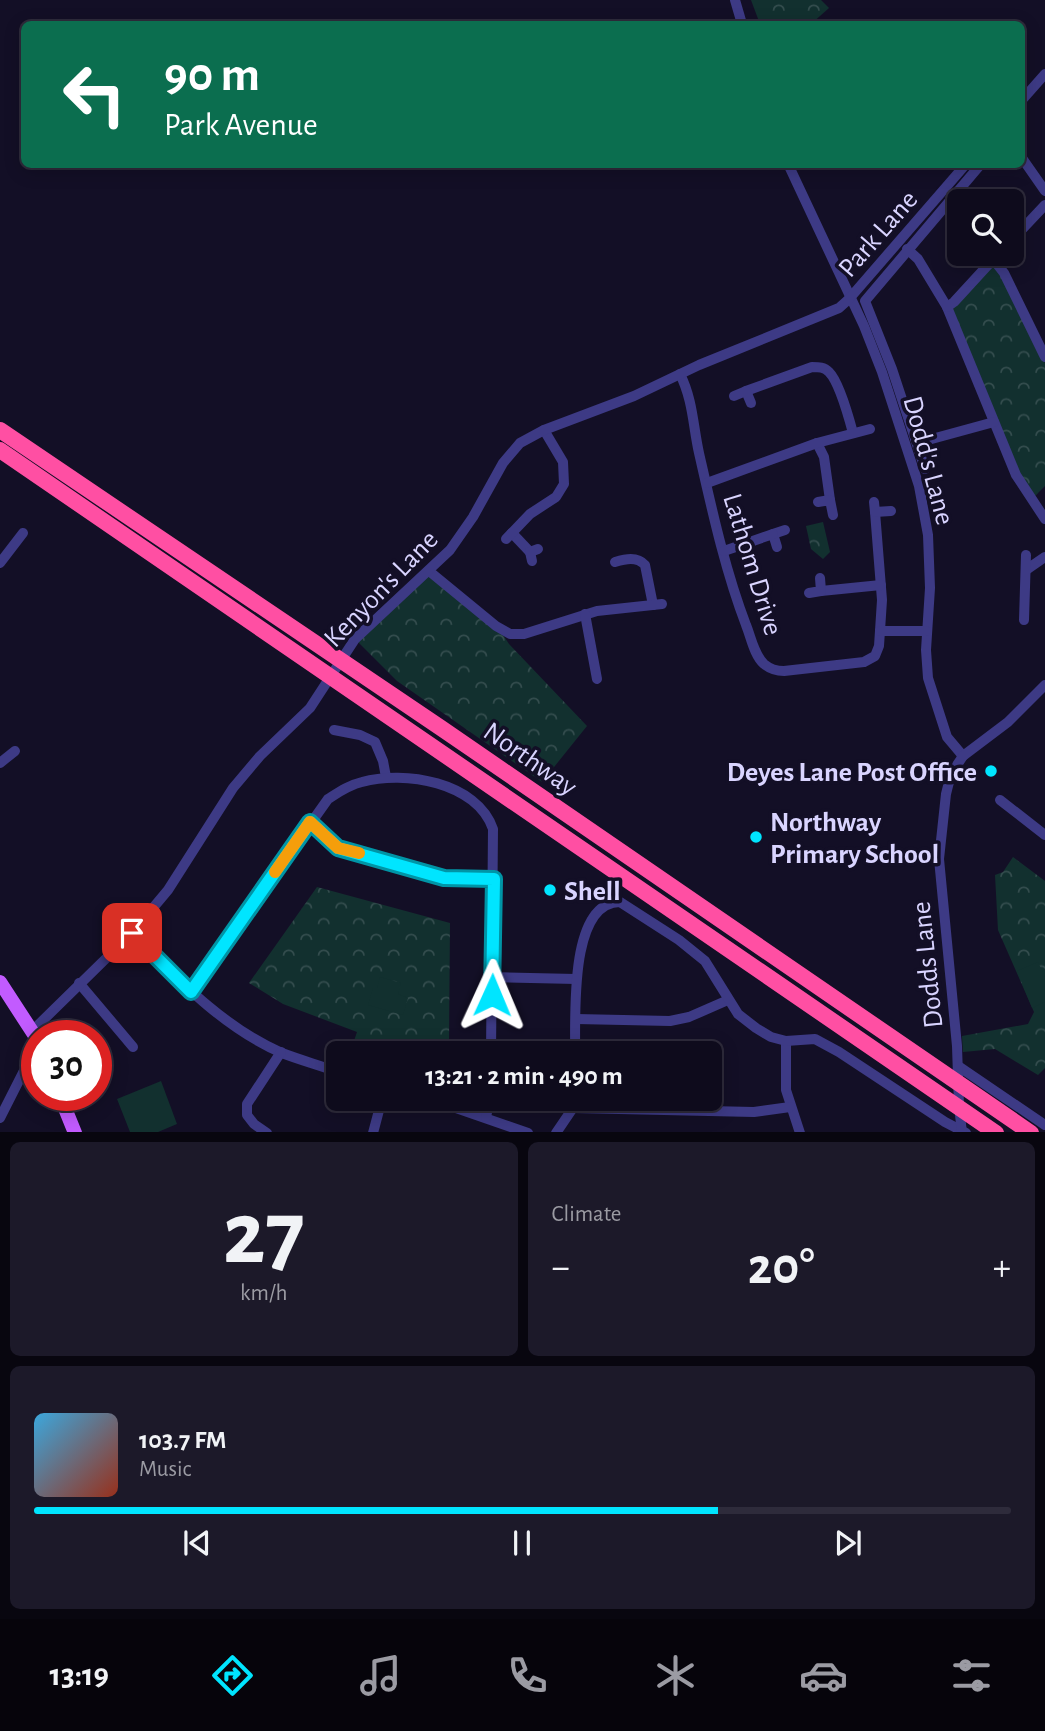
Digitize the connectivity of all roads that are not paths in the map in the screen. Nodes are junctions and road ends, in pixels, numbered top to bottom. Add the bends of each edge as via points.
1 (735, 0) edge
2 (741, 21) edge
3 (1045, 74) edge
4 (1025, 97) edge
5 (1025, 162) edge
6 (790, 168) edge
7 (963, 168) edge
8 (978, 168) edge
9 (1045, 191) edge
10 (1045, 205) edge
11 (1024, 227) edge
12 (907, 249) junction
13 (987, 266) edge
14 (1001, 266) edge
15 (849, 299) junction
16 (865, 301) joint
17 (947, 307) junction
18 (1045, 357) edge
19 (887, 371) junction
20 (680, 374) junction
21 (746, 391) junction
22 (734, 396) dead end
23 (751, 403) dead end
24 (994, 422) junction
25 (870, 429) dead end
26 (0, 430) edge
27 (544, 430) junction
28 (853, 433) junction
29 (817, 443) junction
30 (917, 443) junction
31 (0, 450) edge
32 (925, 469) dead end
33 (707, 483) junction
34 (830, 500) junction
35 (818, 502) dead end
36 (891, 511) dead end
37 (832, 515) dead end
38 (1045, 519) edge
39 (785, 530) dead end
40 (23, 533) dead end
41 (773, 534) junction
42 (777, 547) dead end
43 (724, 551) junction
44 (533, 554) dead end
45 (1026, 555) dead end
46 (1045, 557) edge
47 (619, 558) dead end
48 (0, 563) edge
49 (1026, 570) junction
50 (429, 572) junction
51 (820, 578) dead end
52 (881, 585) junction
53 (821, 591) junction
54 (809, 593) dead end
55 (585, 614) junction
56 (1025, 614) dead end
57 (880, 631) junction
58 (926, 631) junction
59 (340, 660) junction
60 (582, 674) dead end
61 (330, 677) junction
62 (1045, 685) edge
63 (334, 730) dead end
64 (15, 751) dead end
65 (963, 757) junction
66 (0, 763) edge
67 (386, 777) junction
68 (1002, 807) dead end
69 (310, 822) junction
70 (1045, 835) edge
71 (494, 879) junction
72 (132, 933) junction
73 (492, 977) junction
74 (576, 979) junction
75 (0, 982) edge
76 (79, 983) junction
77 (191, 992) junction
78 (728, 1000) junction
79 (576, 1019) junction
80 (26, 1020) edge
81 (47, 1020) edge
82 (491, 1041) edge
83 (575, 1041) edge
84 (786, 1041) junction
85 (133, 1047) dead end
86 (281, 1052) junction
87 (958, 1066) junction
88 (326, 1068) edge
89 (21, 1077) edge
90 (959, 1084) junction
91 (790, 1107) junction
92 (959, 1107) junction
93 (722, 1110) edge
94 (66, 1111) edge
95 (379, 1111) edge
96 (467, 1111) edge
97 (487, 1111) edge
98 (569, 1111) edge
99 (486, 1117) junction
100 (0, 1118) edge
101 (1045, 1125) edge
102 (75, 1132) edge
103 (267, 1132) edge
104 (373, 1132) edge
105 (528, 1132) edge
106 (556, 1132) edge
107 (800, 1132) edge
108 (963, 1132) edge
109 (996, 1132) edge
110 (1014, 1132) edge
111 (1031, 1132) edge

1 - 2 street
3 - 4 street
5 - 9 street
6 - 15 street, Dodd's Lane
7 - 15 street, Park Lane
8 - 12 street, Park Lane
10 - 11 street
12 - 16 street, Park Lane
12 - 17 street
13 - 17 street
14 - 18 street
15 - 19 street, Dodd's Lane
15 - 20 street, Kenyon's Lane via 829,313
16 - 19 street, Dodd's Lane
17 - 24 street
19 - 30 street, Dodd's Lane
19 - 58 street, Dodd's Lane via 925,510 930,576
20 - 27 street, Kenyon's Lane
20 - 33 street, Lathom Drive
21 - 22 street
21 - 23 street
21 - 28 street via 823,367 831,373
24 - 30 street
24 - 38 street via 1016,475
25 - 28 street
26 - 59 highway, Northway
27 - 44 street via 563,462 564,484 556,498 530,514 509,536
27 - 50 street, Kenyon's Lane via 511,453 463,532
28 - 29 street
29 - 33 street
29 - 34 street via 824,457
30 - 32 street, Dodd's Lane
31 - 61 highway, Northway
33 - 43 street, Lathom Drive
34 - 35 street
34 - 37 street
36 - 52 street via 874,507
39 - 41 street
40 - 48 street
41 - 42 street
41 - 43 street
43 - 57 street, Lathom Drive via 756,650 770,668 784,671 871,660 878,652
45 - 49 street
46 - 49 street
47 - 55 street via 645,565 658,605
49 - 56 street
50 - 55 street via 510,634 524,634
50 - 59 street, Kenyon's Lane via 355,639
51 - 53 street
52 - 53 street
52 - 57 street
53 - 54 street
55 - 60 street via 597,675
57 - 58 street
58 - 65 street, Dodd's Lane via 930,689 947,737
59 - 61 street, Kenyon's Lane
59 - 90 highway, Northway
61 - 72 street, Kenyon's Lane via 304,715 233,788 168,890
61 - 92 highway, Northway
62 - 65 street
63 - 67 street via 375,742
64 - 66 street
65 - 87 street, Dodds Lane via 949,781 939,845
67 - 69 street via 339,792
67 - 71 street via 453,790 483,810 493,829
68 - 70 street
69 - 71 street via 338,848 444,878
69 - 77 street
71 - 73 street
72 - 76 street, Kenyon's Lane
72 - 77 street
73 - 74 street
73 - 82 street
74 - 78 street via 579,950 588,929 601,908 620,902 705,961
74 - 79 street
75 - 80 main road
76 - 81 street, Kenyon's Lane
76 - 85 street via 121,1040
77 - 86 street via 237,1029
78 - 79 street via 670,1021
78 - 84 street via 756,1028
79 - 83 street
84 - 91 street
84 - 108 street via 815,1039
86 - 88 street
86 - 103 street via 247,1104 247,1115
87 - 90 street, Dodds Lane
87 - 101 street
89 - 100 street
90 - 92 street, Dodds Lane
90 - 110 highway via 969,1101
90 - 111 highway, Northway
91 - 93 street
91 - 107 street
92 - 108 street, Dodds Lane
92 - 109 highway, Northway
94 - 102 main road
95 - 104 street
96 - 99 street
97 - 99 street
98 - 106 street
99 - 105 street

